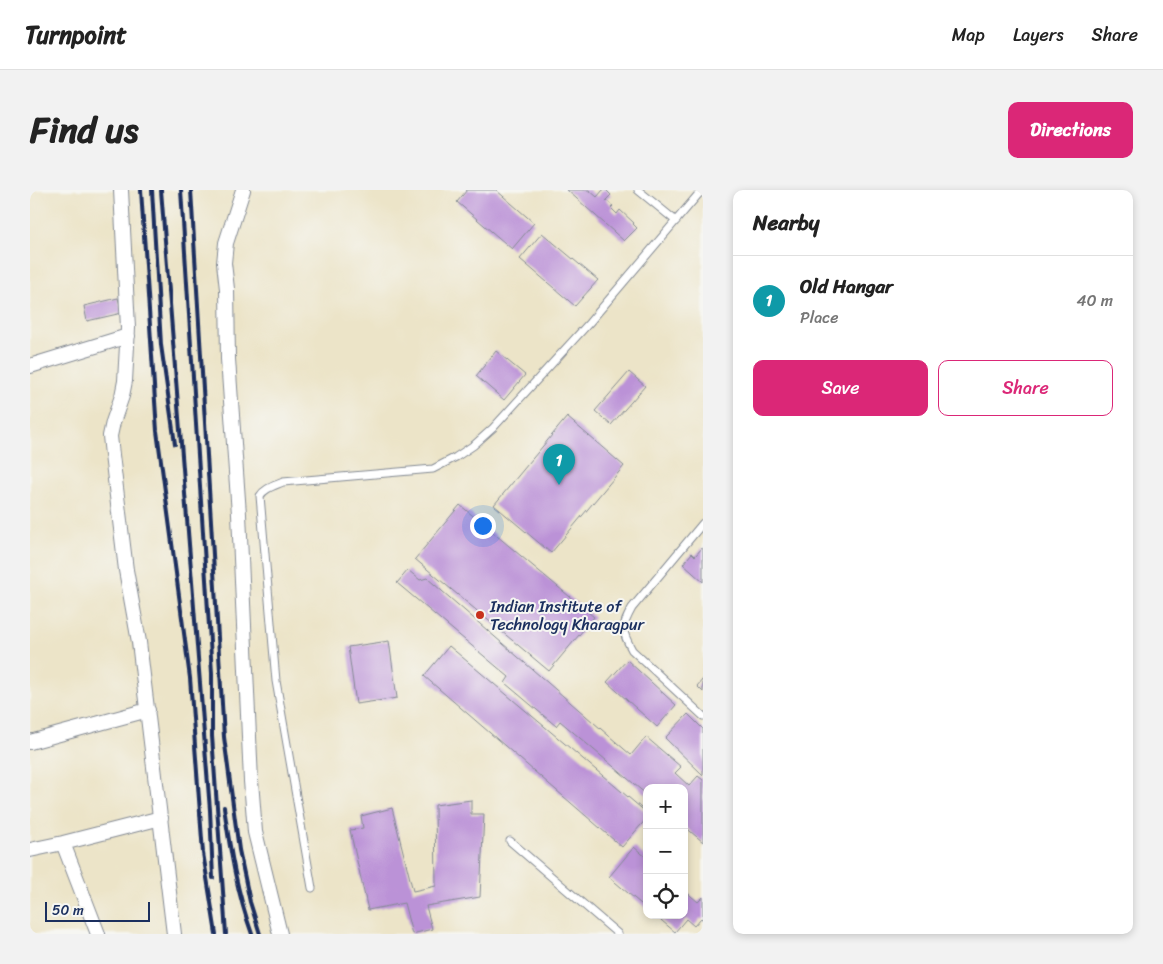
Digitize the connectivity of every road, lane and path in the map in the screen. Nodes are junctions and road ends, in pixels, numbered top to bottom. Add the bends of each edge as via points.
1 (120, 190) edge
2 (243, 190) edge
3 (638, 190) edge
4 (702, 190) edge
5 (676, 221) junction
6 (128, 336) junction
7 (30, 366) edge
8 (703, 522) edge
9 (148, 710) junction
10 (703, 716) edge
11 (30, 742) edge
12 (161, 818) junction
13 (510, 841) dead end
14 (63, 843) junction
15 (30, 850) edge
16 (312, 888) dead end
17 (98, 934) edge
18 (174, 934) edge
19 (280, 934) edge
20 (618, 934) edge

1 - 6 street
2 - 19 street via 226,243 224,263 228,359 240,514 255,832
3 - 5 lane
4 - 5 lane
5 - 16 lane via 498,422 456,457 433,469 283,482 260,496 276,680
6 - 7 street
6 - 9 street via 125,381 110,436 126,570
8 - 10 lane via 632,608 623,630 632,650
9 - 11 street
9 - 12 street
12 - 14 street
12 - 18 street
13 - 20 lane
14 - 15 street
14 - 17 street

